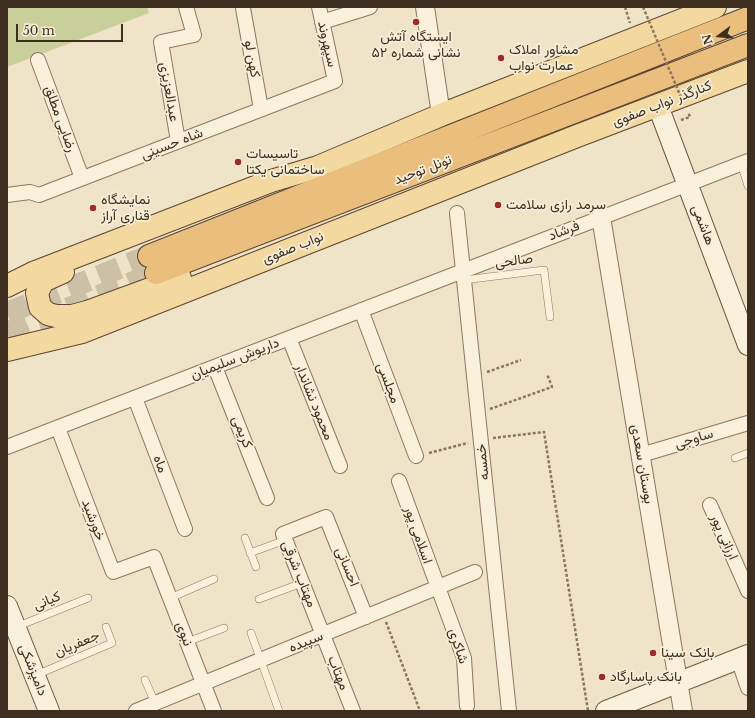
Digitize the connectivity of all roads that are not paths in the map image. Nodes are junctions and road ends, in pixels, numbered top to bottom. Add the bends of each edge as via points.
1 (186, 7) edge
2 (319, 7) edge
3 (370, 7) edge
4 (425, 7) edge
5 (715, 7) edge
6 (243, 8) edge
7 (748, 18) edge
8 (322, 22) junction
9 (748, 45) edge
10 (38, 60) dead end
11 (748, 71) edge
12 (335, 81) joint
13 (658, 106) junction
14 (261, 109) junction
15 (441, 115) junction
16 (577, 136) joint
17 (178, 141) junction
18 (744, 162) edge
19 (318, 167) junction
20 (82, 178) junction
21 (688, 184) junction
22 (748, 186) edge
23 (7, 195) edge
24 (457, 213) dead end
25 (601, 217) junction
26 (302, 244) junction
27 (464, 275) junction
28 (7, 286) edge
29 (360, 310) junction
30 (550, 317) dead end
31 (289, 338) junction
32 (46, 340) junction
33 (748, 345) edge
34 (7, 350) edge
35 (7, 363) edge
36 (215, 367) junction
37 (135, 398) junction
38 (748, 423) edge
39 (58, 428) junction
40 (7, 448) edge
41 (748, 453) edge
42 (641, 455) junction
43 (416, 456) road end
44 (735, 458) dead end
45 (340, 466) dead end
46 (399, 481) dead end
47 (267, 498) dead end
48 (710, 505) dead end
49 (326, 517) joint
50 (185, 529) dead end
51 (245, 538) dead end
52 (286, 540) junction
53 (250, 553) junction
54 (154, 557) joint
55 (256, 567) dead end
56 (475, 572) dead end
57 (214, 579) dead end
58 (302, 583) junction
59 (437, 588) junction
60 (748, 591) edge
61 (88, 598) dead end
62 (170, 598) junction
63 (259, 599) dead end
64 (7, 606) edge
65 (366, 617) junction
66 (16, 627) junction
67 (106, 627) dead end
68 (224, 628) dead end
69 (251, 634) dead end
70 (323, 635) junction
71 (187, 642) junction
72 (743, 657) edge
73 (261, 660) junction
74 (35, 676) junction
75 (145, 680) dead end
76 (680, 682) junction
77 (203, 684) junction
78 (748, 688) edge
79 (155, 703) junction
80 (467, 706) dead end
81 (49, 711) edge
82 (138, 711) edge
83 (214, 711) edge
84 (279, 711) edge
85 (353, 711) edge
86 (509, 711) edge
87 (606, 711) edge
88 (684, 711) edge

1 - 17 street, عبدالعزیزی via 194,35 161,42
2 - 8 street, سپهروند
3 - 8 street
4 - 15 street
5 - 15 main road
6 - 14 street, کهن لو
7 - 9 highway, تونل توحید via 153,265
8 - 12 street, سپهروند
10 - 20 street, رضایی مطلق
11 - 13 main road, کنارگذر نواب صفوی
12 - 14 street, شاه حسینی
13 - 16 main road, کنارگذر نواب صفوی
13 - 21 main road, هاشمی
14 - 17 street, شاه حسینی
15 - 19 main road
16 - 26 main road, نواب صفوی
17 - 20 street, شاه حسینی
18 - 21 street, فرشاد
18 - 22 lane
19 - 26 main road via 238,207 48,278 38,288 38,303 48,314 72,316 253,250
19 - 28 main road via 271,181 33,273
20 - 23 street, شاه حسینی via 39,195 30,192
21 - 25 street, فرشاد
21 - 33 main road, هاشمی
24 - 27 street, خمسه
25 - 27 street, فرشاد
25 - 42 street, بوستان سعدی
26 - 32 main road, نواب صفوی via 82,332
27 - 29 street, داریوش سلیمیان
27 - 30 lane, صالحی via 544,270
27 - 86 street, خمسه
29 - 31 street, داریوش سلیمیان
29 - 43 street, مجلسی
31 - 36 street, داریوش سلیمیان
31 - 45 street, محمود نشاندار
32 - 34 main road, نواب صفوی
32 - 35 main road via 20,358
36 - 37 street, داریوش سلیمیان
36 - 47 street, کریمی
37 - 39 street, داریوش سلیمیان
37 - 50 street, ماه
38 - 42 street, ساوجی
39 - 40 street, داریوش سلیمیان
39 - 54 street, خورشید via 113,572
41 - 44 lane
42 - 76 street, بوستان سعدی
46 - 59 street, اسلامی پور
48 - 60 street, ارزانی پور
49 - 52 street, مهتاب شرقی via 284,533
49 - 65 street, احسانی
51 - 53 lane
52 - 53 lane
52 - 58 street, مهتاب شرقی
53 - 55 lane
54 - 62 street, نبوی
56 - 59 street, سپیده
57 - 62 lane
58 - 63 lane
58 - 70 street, مهتاب شرقی
59 - 65 street, سپیده
59 - 80 street, شاکری via 464,658
61 - 66 lane, کیانی
62 - 71 street, نبوی
64 - 66 main road, دامپزشکی
65 - 70 street, سپیده
66 - 74 main road, دامپزشکی
67 - 74 lane, جعفریان via 112,643
68 - 71 lane
69 - 73 lane
70 - 73 street, سپیده
70 - 85 street, مهتاب
71 - 77 street, نبوی
72 - 76 main road
72 - 78 street
73 - 77 street, سپیده
73 - 84 lane
74 - 81 main road, دامپزشکی
75 - 79 lane
76 - 87 main road
76 - 88 street, بوستان سعدی
77 - 79 street, سپیده
77 - 83 street, نبوی
79 - 82 street, سپیده

